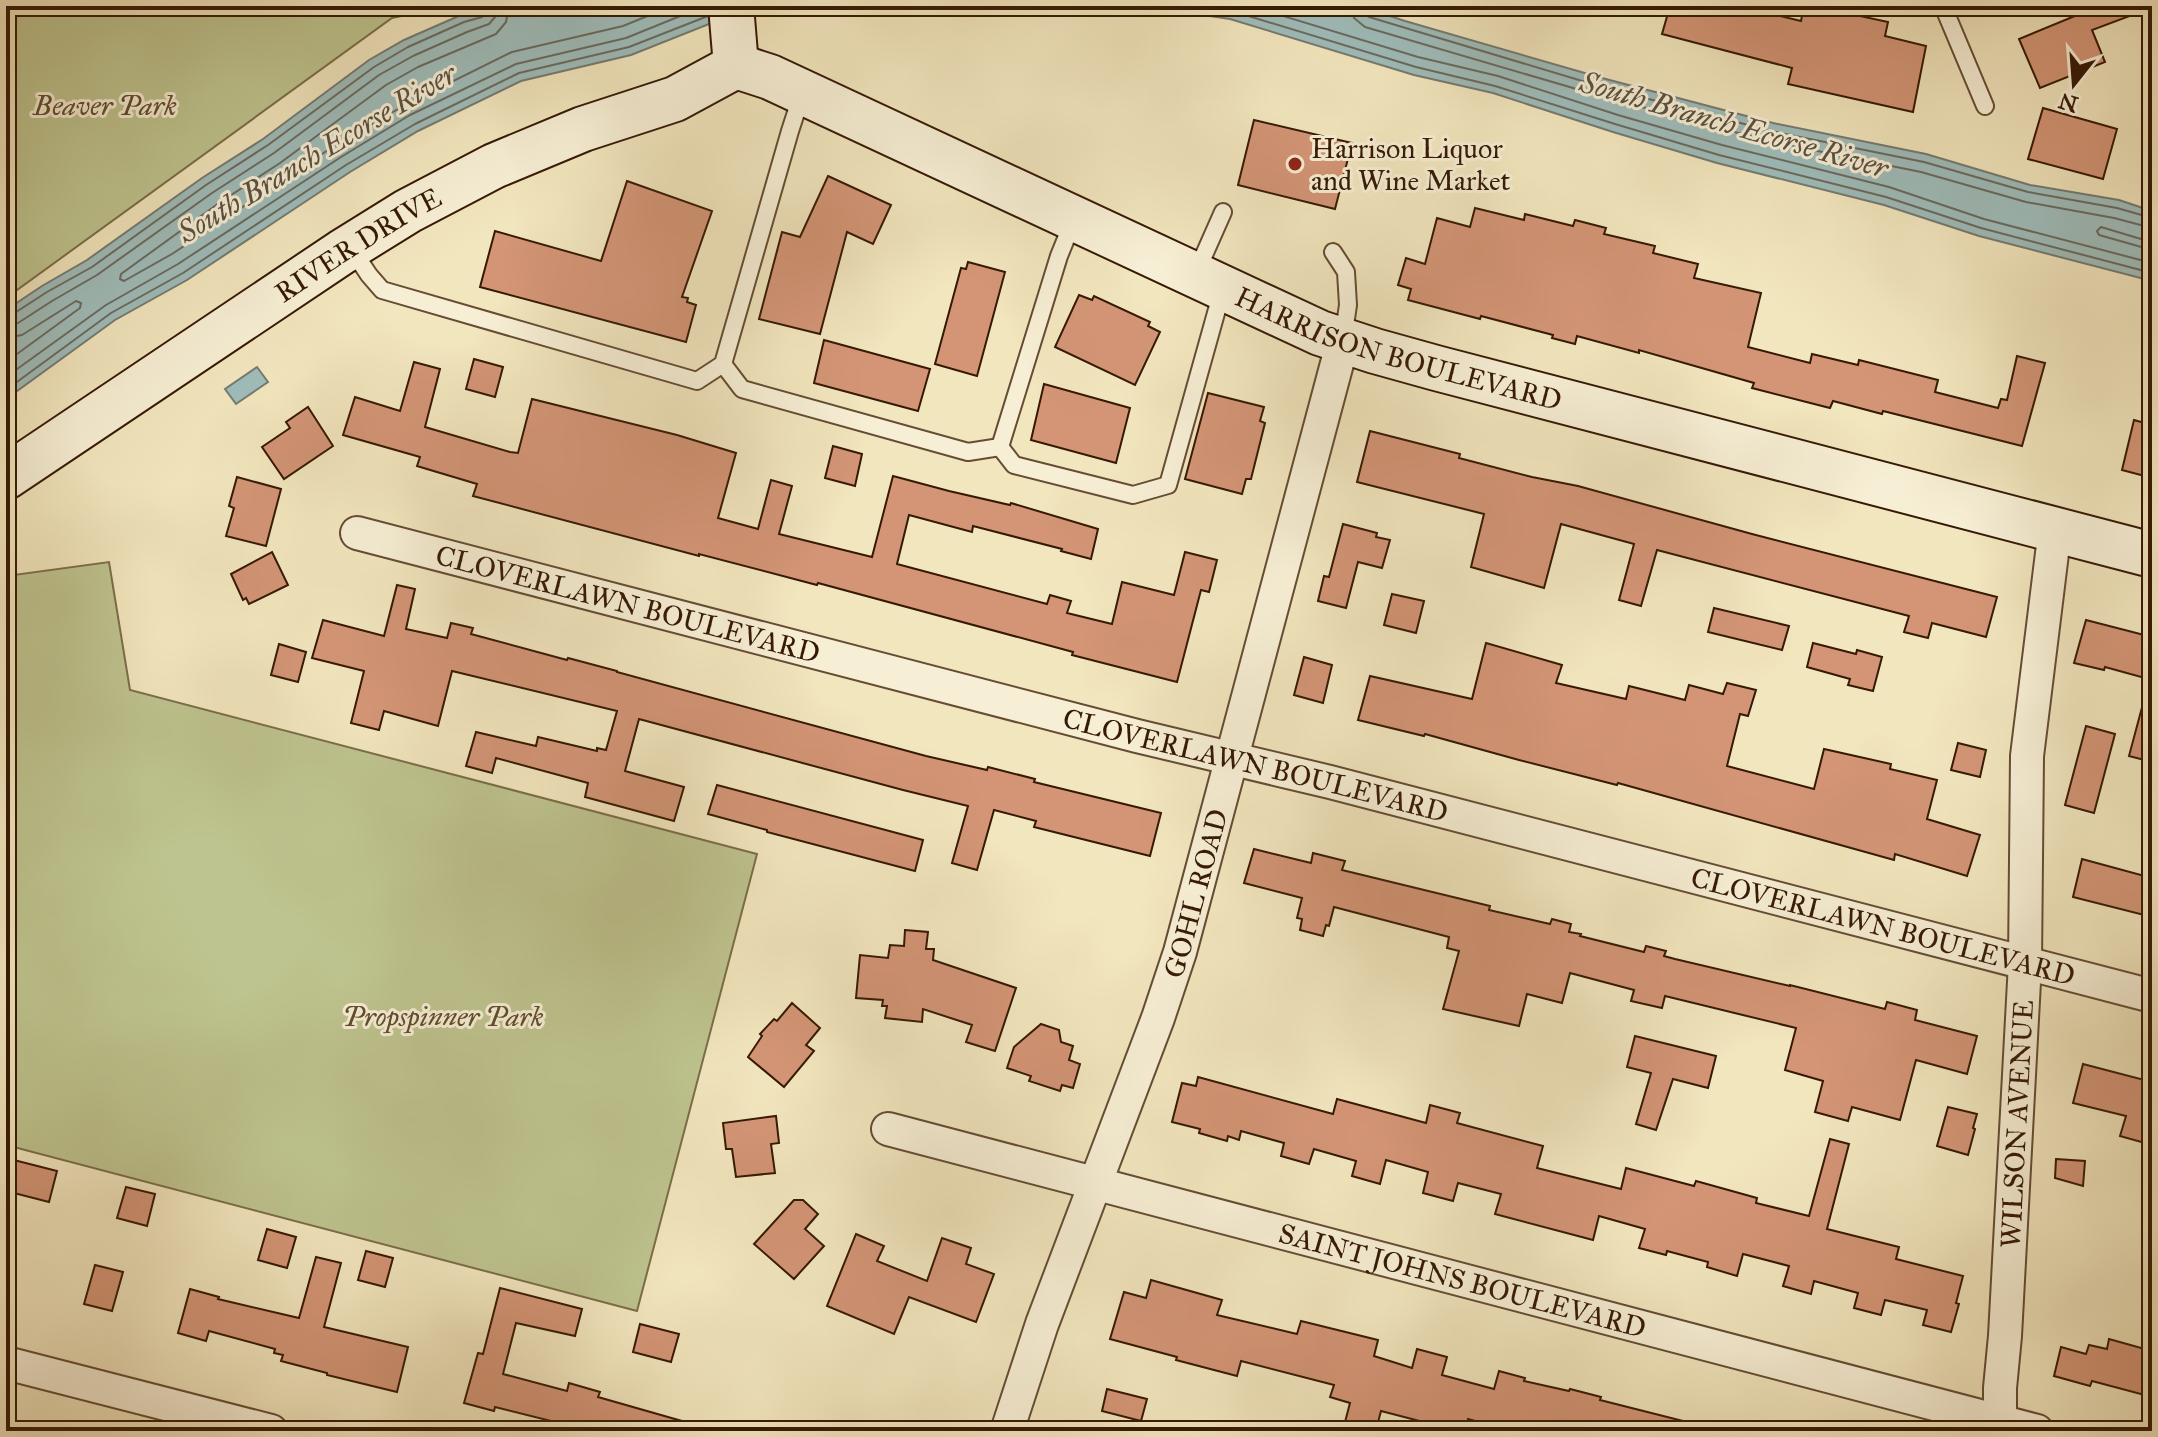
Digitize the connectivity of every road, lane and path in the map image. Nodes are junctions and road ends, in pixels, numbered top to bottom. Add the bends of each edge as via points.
1 (1943, 6) edge
2 (732, 14) edge
3 (736, 66) junction
4 (803, 92) junction
5 (1985, 106) dead end
6 (1223, 212) dead end
7 (1074, 218) junction
8 (351, 247) junction
9 (1333, 252) dead end
10 (1209, 282) junction
11 (1343, 341) junction
12 (723, 364) junction
13 (1000, 447) junction
14 (6, 477) edge
15 (2055, 529) junction
16 (357, 533) dead end
17 (2152, 555) edge
18 (1232, 759) junction
19 (2025, 963) junction
20 (2152, 996) edge
21 (888, 1129) dead end
22 (1096, 1183) junction
23 (6, 1363) edge
24 (1998, 1426) edge
25 (271, 1431) edge
26 (1007, 1431) edge
27 (2037, 1431) edge

1 - 5 lane
2 - 3 street
3 - 4 street, HARRISON BOULEVARD
3 - 8 street, RIVER DRIVE via 675,99 494,166
4 - 7 street, HARRISON BOULEVARD
4 - 12 lane
6 - 10 lane
7 - 10 street, HARRISON BOULEVARD
7 - 13 lane
8 - 12 lane via 382,290 697,381
8 - 14 street, RIVER DRIVE
9 - 11 lane via 1346,272
10 - 11 street, HARRISON BOULEVARD
10 - 13 lane via 1168,485 1133,495 1014,465
11 - 15 street, HARRISON BOULEVARD
11 - 18 street, GOHL ROAD
12 - 13 lane via 742,389 968,452
15 - 17 street, HARRISON BOULEVARD
15 - 19 street, WILSON AVENUE via 2027,756
16 - 18 street, CLOVERLAWN BOULEVARD
18 - 19 street, CLOVERLAWN BOULEVARD
18 - 22 street, GOHL ROAD via 1180,952
19 - 20 street, CLOVERLAWN BOULEVARD
19 - 24 street, WILSON AVENUE
21 - 22 street, SAINT JOHNS BOULEVARD
22 - 24 street, SAINT JOHNS BOULEVARD
22 - 26 street, GOHL ROAD
23 - 25 street
24 - 27 street, SAINT JOHNS BOULEVARD

